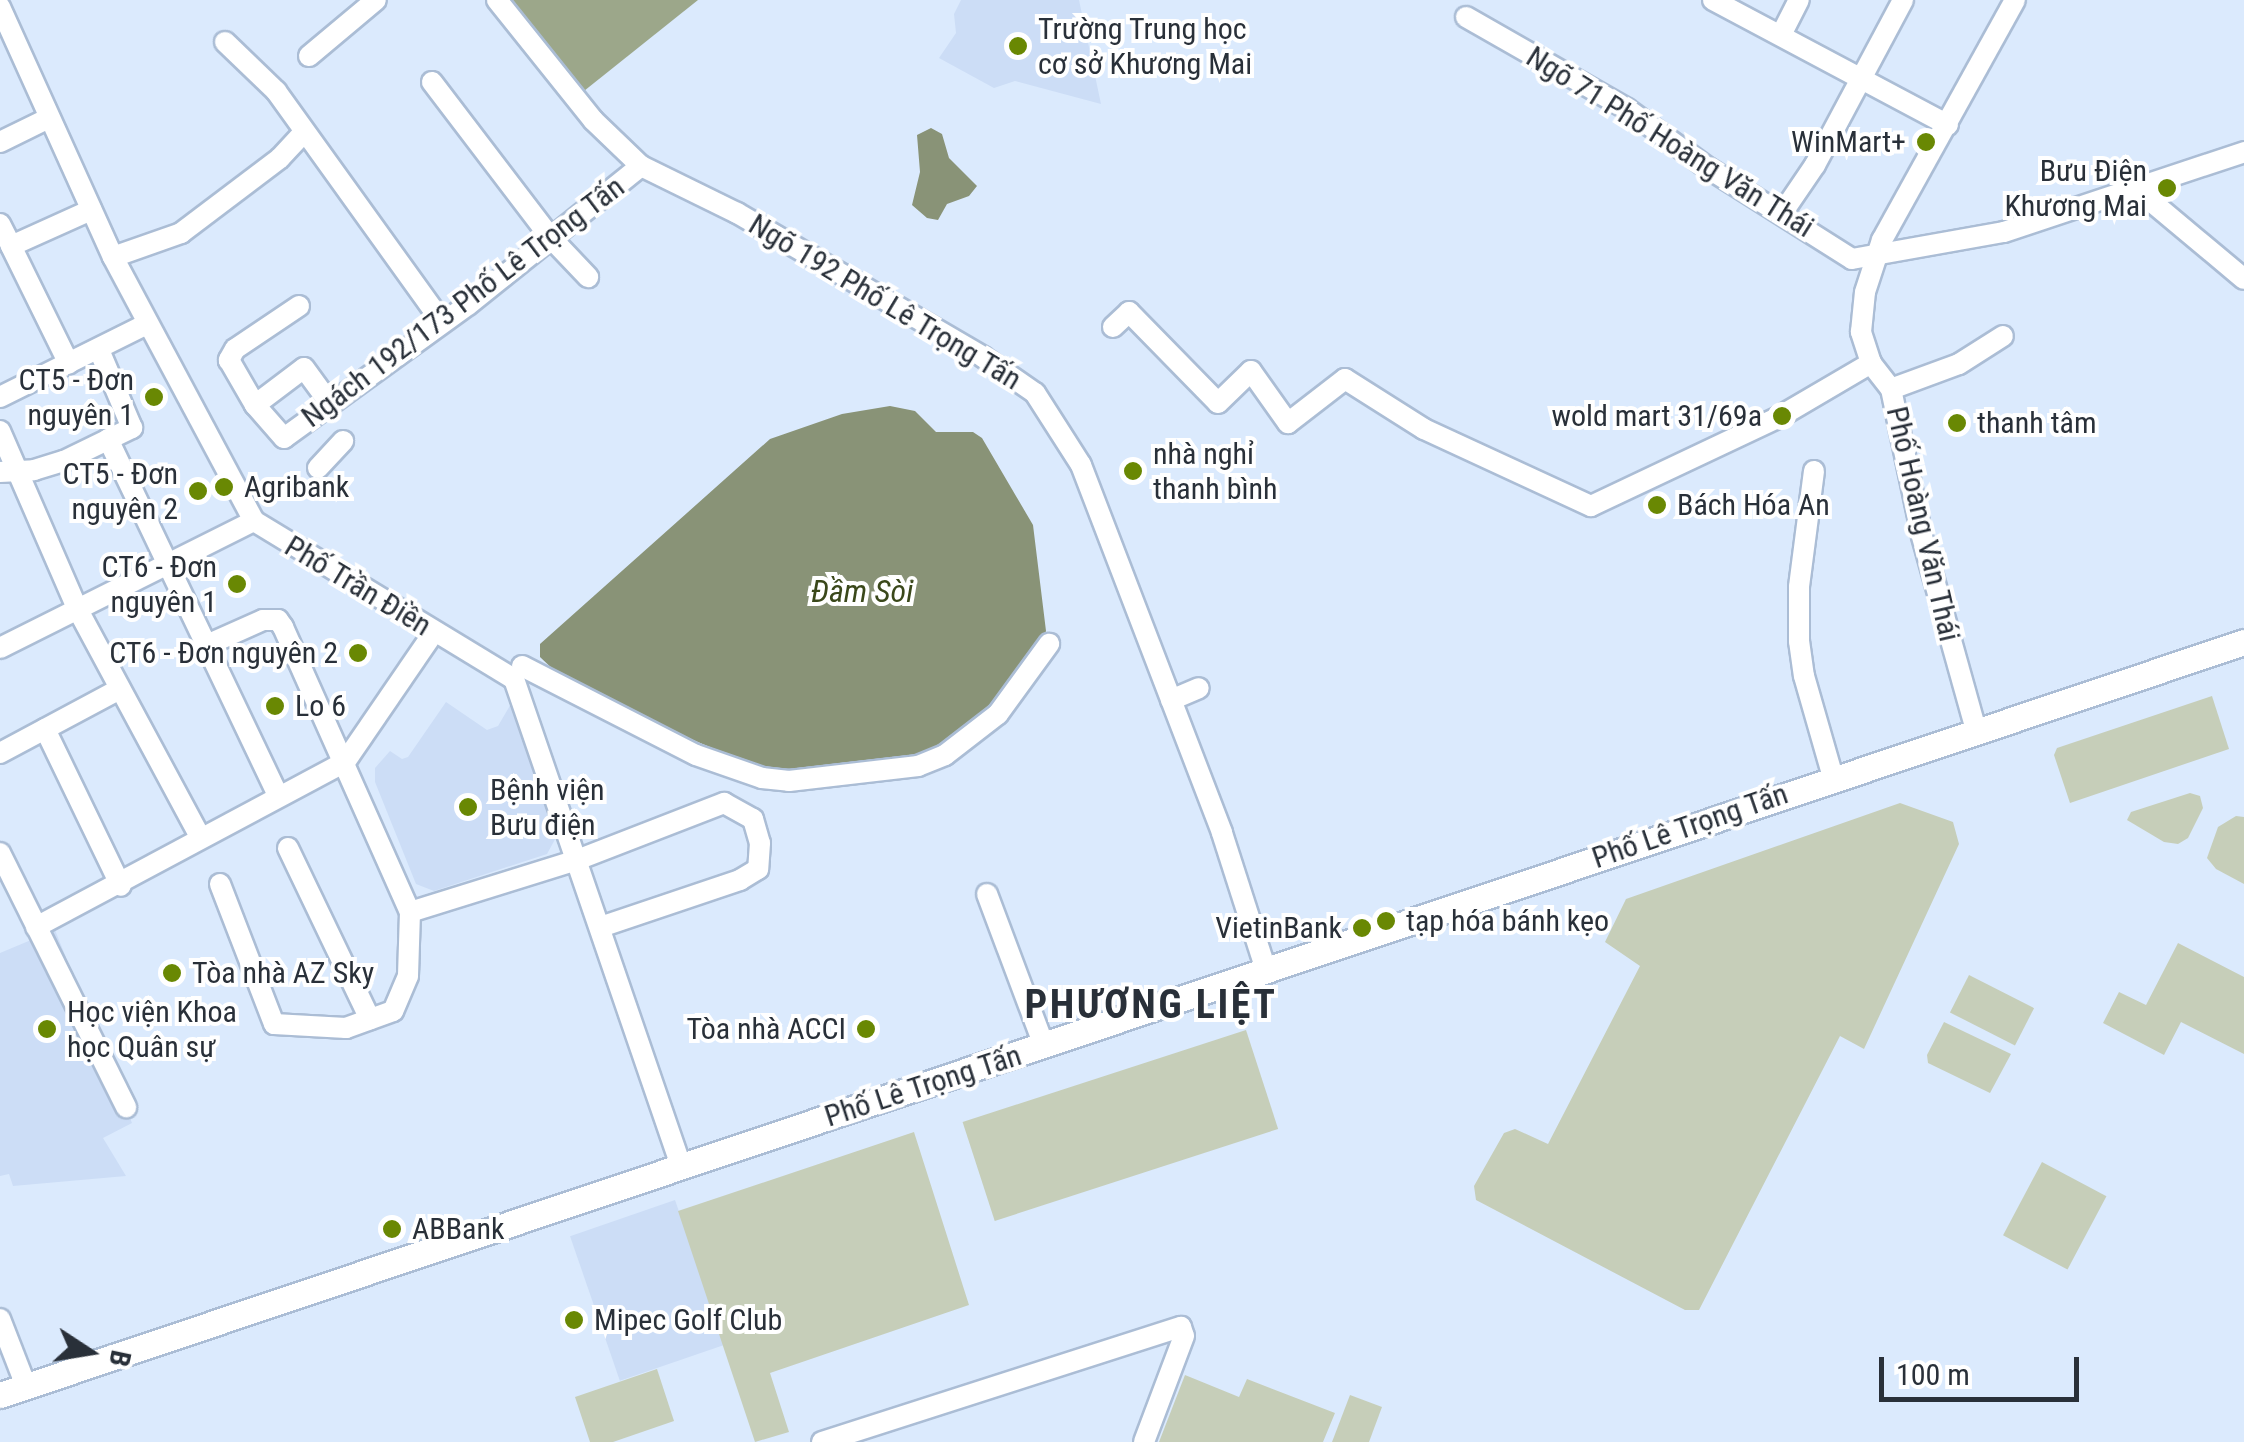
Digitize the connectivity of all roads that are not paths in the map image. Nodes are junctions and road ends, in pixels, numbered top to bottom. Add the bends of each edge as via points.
1 (376, 0) edge
2 (497, 0) edge
3 (1713, 0) edge
4 (1799, 0) edge
5 (1903, 0) edge
6 (2015, 0) edge
7 (0, 6) edge
8 (1466, 17) dead end
9 (1780, 34) junction
10 (225, 42) dead end
11 (309, 56) dead end
12 (1861, 77) junction
13 (432, 82) dead end
14 (47, 119) junction
15 (1948, 125) junction
16 (304, 132) junction
17 (0, 142) edge
18 (2244, 152) edge
19 (641, 166) junction
20 (2134, 187) junction
21 (91, 210) junction
22 (1783, 212) junction
23 (0, 224) edge
24 (551, 238) junction
25 (10, 246) junction
26 (1876, 256) junction
27 (113, 258) junction
28 (588, 277) dead end
29 (2244, 278) edge
30 (299, 306) dead end
31 (442, 322) junction
32 (147, 324) junction
33 (1113, 327) dead end
34 (2003, 336) dead end
35 (98, 350) junction
36 (1871, 363) junction
37 (69, 364) junction
38 (1892, 389) junction
39 (0, 397) edge
40 (254, 405) junction
41 (331, 405) junction
42 (0, 430) edge
43 (108, 440) junction
44 (343, 441) dead end
45 (318, 468) dead end
46 (8, 471) edge
47 (1814, 471) dead end
48 (254, 522) junction
49 (167, 564) junction
50 (78, 610) junction
51 (434, 632) junction
52 (2244, 642) edge
53 (1049, 644) dead end
54 (207, 645) junction
55 (0, 648) edge
56 (522, 666) dead end
57 (1200, 688) dead end
58 (120, 689) junction
59 (1171, 700) junction
60 (45, 729) junction
61 (1976, 730) junction
62 (0, 753) edge
63 (345, 762) junction
64 (1833, 778) junction
65 (278, 796) junction
66 (200, 837) junction
67 (288, 848) dead end
68 (0, 853) edge
69 (578, 860) junction
70 (220, 884) dead end
71 (121, 886) junction
72 (987, 894) dead end
73 (410, 912) junction
74 (36, 927) junction
75 (600, 927) junction
76 (1266, 970) junction
77 (370, 1019) junction
78 (1044, 1046) junction
79 (126, 1107) dead end
80 (681, 1166) junction
81 (0, 1319) edge
82 (26, 1386) junction
83 (0, 1395) edge
84 (822, 1442) edge
85 (1144, 1442) edge

1 - 11 street
2 - 19 street, Ngõ 192 Phố Lê Trọng Tấn via 593,120
3 - 9 street
4 - 9 street
5 - 12 street
6 - 15 street
7 - 14 street, Phố Trần Điền
8 - 22 street, Ngõ 71 Phố Hoàng Văn Thái via 1627,109
9 - 12 street
10 - 16 street via 276,91
12 - 15 street
12 - 22 street
13 - 24 street
14 - 17 street
14 - 21 street, Phố Trần Điền
15 - 26 street
16 - 27 street via 181,233
16 - 31 street
18 - 20 street
19 - 24 street, Ngách 192/173 Phố Lê Trọng Tấn
19 - 59 street, Ngõ 192 Phố Lê Trọng Tấn via 736,213 1035,393 1081,464
20 - 26 street via 2004,232
20 - 29 street
21 - 25 street
21 - 27 street, Phố Trần Điền
22 - 26 street, Ngõ 71 Phố Hoàng Văn Thái via 1852,259
23 - 25 street
24 - 28 street
24 - 31 street, Ngách 192/173 Phố Lê Trọng Tấn
25 - 37 street
26 - 36 street via 1861,332
27 - 32 street, Phố Trần Điền
30 - 40 street via 235,349 229,360
31 - 41 street, Ngách 192/173 Phố Lê Trọng Tấn
32 - 35 street
32 - 48 street, Phố Trần Điền
33 - 36 street via 1128,312 1218,403 1251,371 1288,423 1345,379 1424,429 1591,506 1778,417
34 - 38 street via 1962,362
35 - 37 street
35 - 43 street via 132,428
36 - 38 street, Phố Hoàng Văn Thái
37 - 39 street
38 - 61 street, Phố Hoàng Văn Thái via 1922,536
40 - 41 street, Ngách 192/173 Phố Lê Trọng Tấn via 284,438
40 - 41 street via 304,368
42 - 46 street
43 - 46 street via 64,460
43 - 49 street
44 - 45 street
46 - 50 street
47 - 64 street via 1799,641
48 - 49 street
48 - 51 street, Phố Trần Điền
49 - 50 street
49 - 54 street
50 - 55 street
50 - 58 street
51 - 63 street
51 - 69 street, Phố Trần Điền via 514,678
52 - 61 main road, Phố Lê Trọng Tấn
53 - 56 street via 998,714 945,755 918,766 789,781 696,755
54 - 63 street via 278,620
54 - 65 street
57 - 59 street
58 - 60 street
58 - 66 street
59 - 76 street, Ngõ 192 Phố Lê Trọng Tấn
60 - 62 street
60 - 71 street
61 - 64 main road, Phố Lê Trọng Tấn
63 - 65 street
63 - 73 street
64 - 76 main road, Phố Lê Trọng Tấn
65 - 66 street
66 - 71 street
67 - 77 street
68 - 74 street
69 - 73 street
69 - 75 street, Phố Trần Điền
69 - 75 street via 724,803 753,818 758,869
70 - 77 street via 274,1024 346,1028
71 - 74 street
72 - 78 street
73 - 77 street via 408,976 393,1011
74 - 79 street
75 - 80 street, Phố Trần Điền
76 - 78 main road, Phố Lê Trọng Tấn
78 - 80 main road, Phố Lê Trọng Tấn
80 - 82 main road, Phố Lê Trọng Tấn
81 - 82 street
82 - 83 main road, Phố Lê Trọng Tấn
84 - 85 street via 1181,1328 1184,1336

